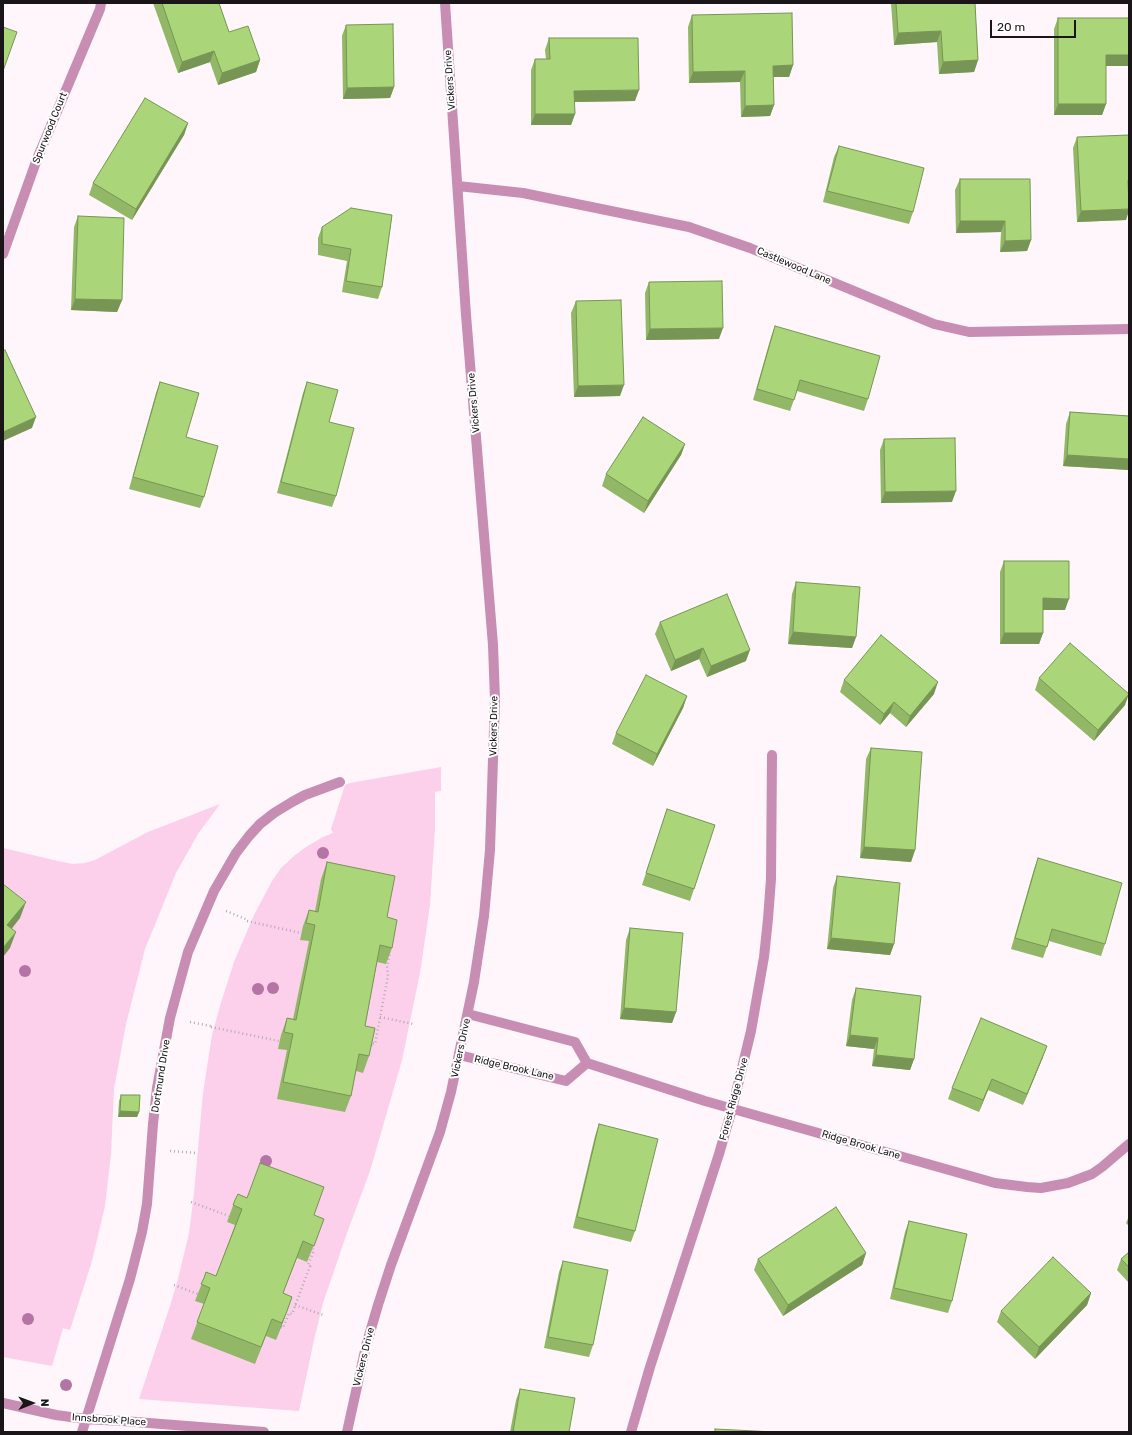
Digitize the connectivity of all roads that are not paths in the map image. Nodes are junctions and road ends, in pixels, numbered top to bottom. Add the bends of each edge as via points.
1 (101, 3) edge
2 (445, 3) edge
3 (458, 186) junction
4 (3, 254) edge
5 (1129, 329) edge
6 (772, 755) dead end
7 (340, 782) dead end
8 (468, 1014) junction
9 (459, 1055) junction
10 (587, 1063) junction
11 (732, 1109) junction
12 (1129, 1144) edge
13 (3, 1403) edge
14 (85, 1419) junction
15 (82, 1432) edge
16 (264, 1432) edge
17 (347, 1432) edge
18 (631, 1432) edge

1 - 4 street, Spurwood Court via 37,159
2 - 3 street, Vickers Drive
3 - 5 street, Castlewood Lane via 522,194 689,227 735,242 934,324 969,332
3 - 8 street, Vickers Drive via 466,315 489,584 495,699 488,864 480,946
6 - 11 street, Forest Ridge Drive via 771,856 764,957 751,1031
7 - 14 street, Dortmund Drive via 305,795 260,824 236,853 214,891 188,952 170,1018 157,1088 147,1204 142,1232 130,1279
8 - 9 street, Vickers Drive
8 - 10 street via 575,1042
9 - 10 street, Ridge Brook Lane via 566,1080
9 - 17 street, Vickers Drive via 440,1132 374,1319
10 - 11 street, Ridge Brook Lane
11 - 12 street, Ridge Brook Lane via 995,1183 1027,1187 1041,1188 1080,1179 1102,1168
11 - 18 street, Forest Ridge Drive
13 - 14 street, Innsbrook Place
14 - 15 street, Dortmund Drive
14 - 16 street, Innsbrook Place

